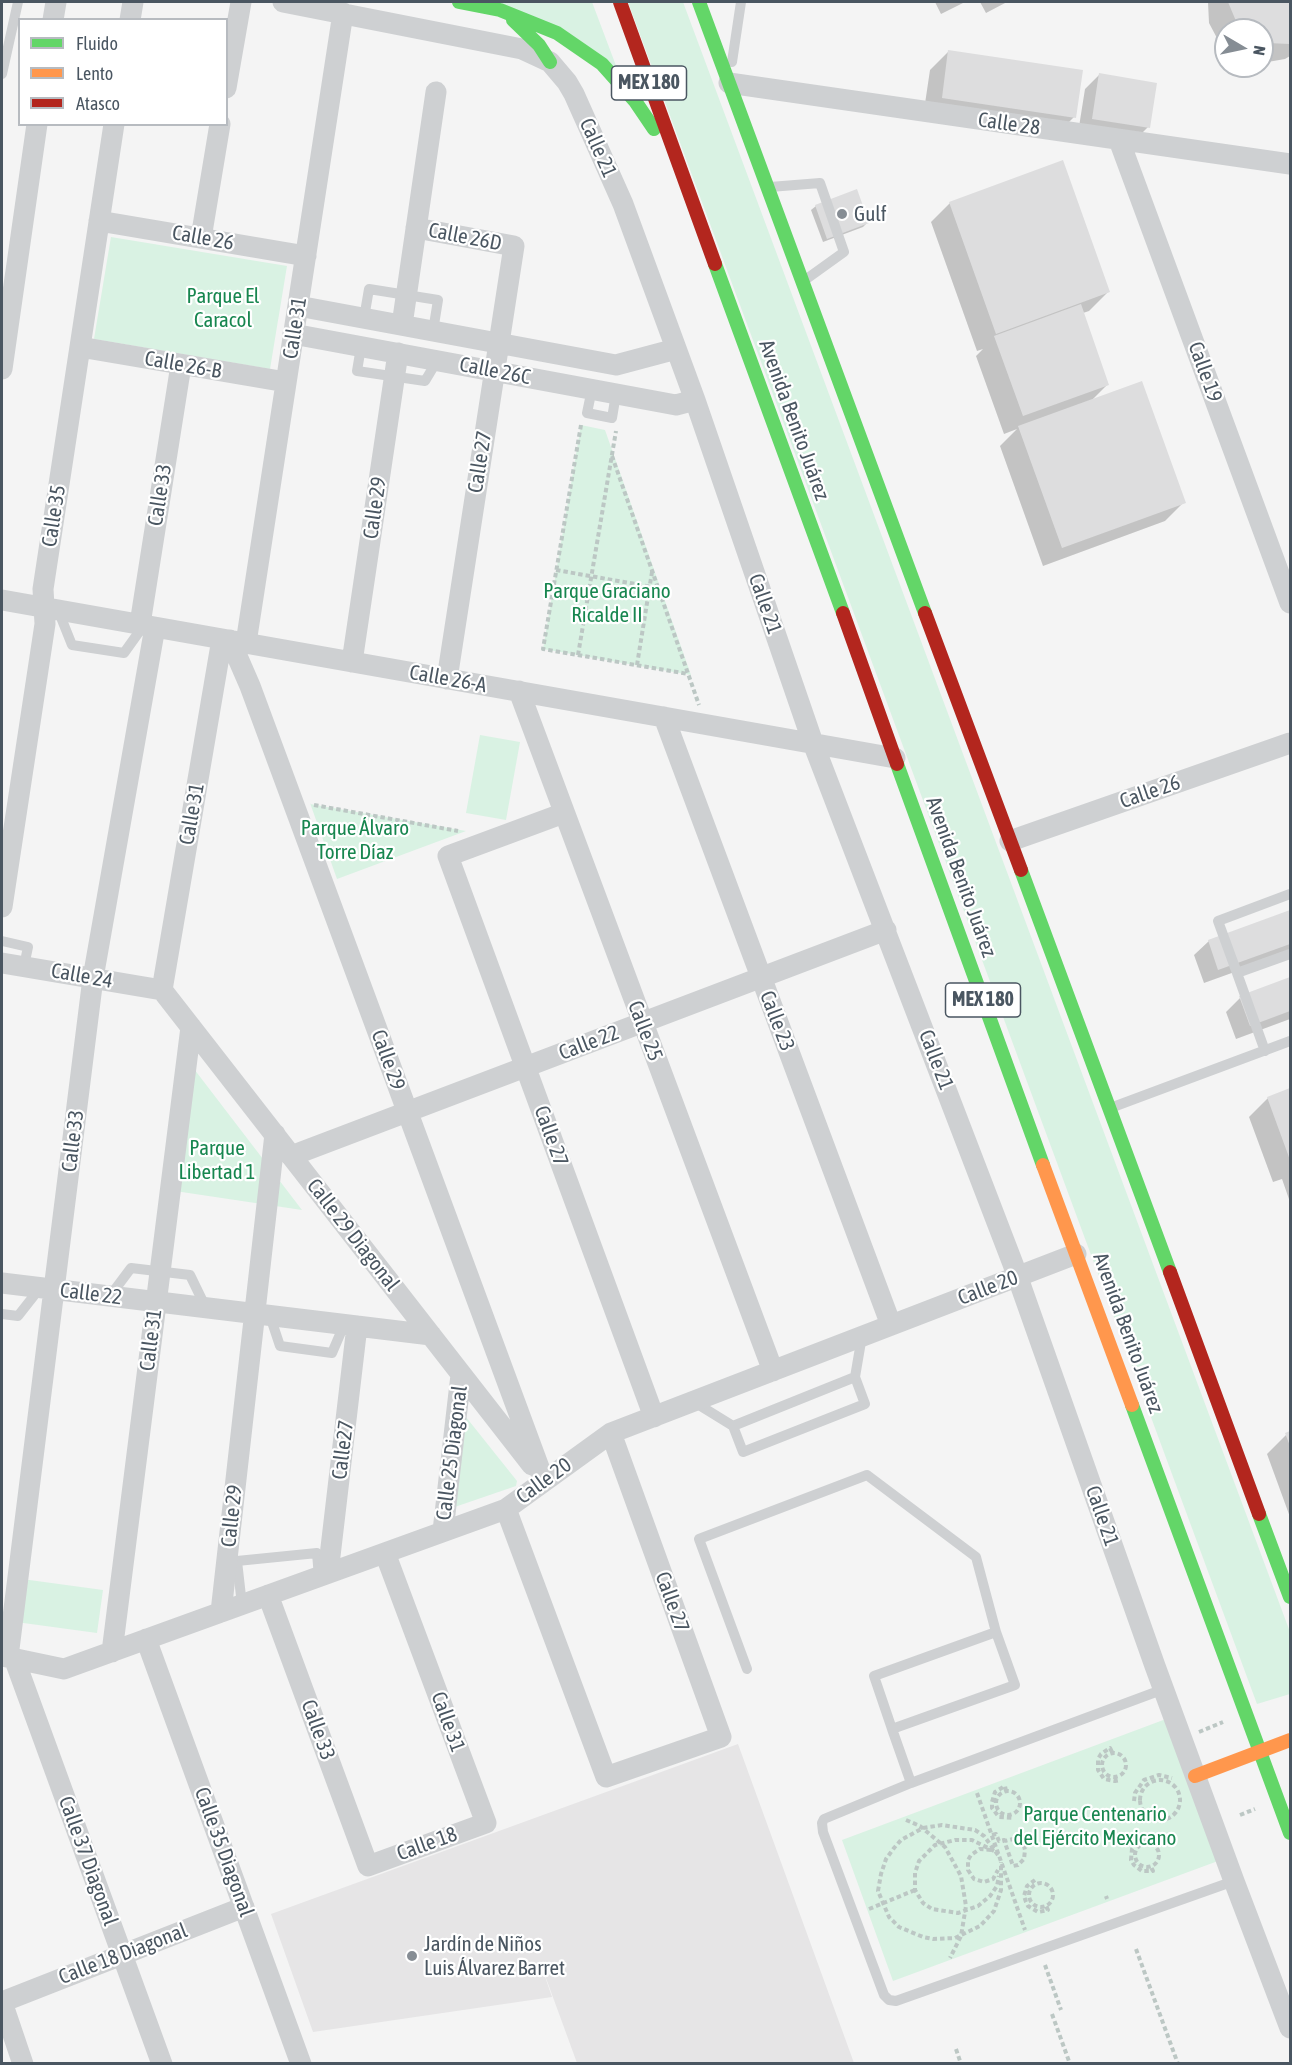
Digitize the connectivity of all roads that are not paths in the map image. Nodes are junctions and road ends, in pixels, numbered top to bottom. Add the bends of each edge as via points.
1 (18, 2) edge
2 (56, 2) edge
3 (133, 2) edge
4 (241, 2) edge
5 (283, 2) edge
6 (459, 2) edge
7 (620, 2) edge
8 (699, 2) edge
9 (741, 2) edge
10 (500, 10) junction
11 (343, 13) junction
12 (53, 18) edge
13 (130, 18) edge
14 (6, 39) edge
15 (549, 62) junction
16 (2, 74) edge
17 (228, 77) edge
18 (729, 83) junction
19 (436, 92) dead end
20 (37, 126) edge
21 (114, 126) edge
22 (220, 126) edge
23 (1119, 140) junction
24 (1290, 164) edge
25 (678, 165) junction
26 (767, 187) junction
27 (99, 221) junction
28 (416, 228) junction
29 (201, 238) junction
30 (514, 246) joint
31 (306, 256) junction
32 (7, 281) edge
33 (803, 282) junction
34 (407, 295) junction
35 (298, 306) junction
36 (364, 318) junction
37 (402, 326) junction
38 (433, 331) junction
39 (293, 334) junction
40 (499, 344) junction
41 (80, 347) junction
42 (361, 347) junction
43 (676, 349) junction
44 (398, 353) junction
45 (437, 361) junction
46 (181, 365) junction
47 (2, 369) edge
48 (494, 371) junction
49 (394, 376) junction
50 (286, 382) junction
51 (695, 400) junction
52 (2, 600) edge
53 (1290, 603) edge
54 (49, 614) junction
55 (146, 626) junction
56 (233, 641) junction
57 (352, 662) junction
58 (447, 679) junction
59 (519, 691) junction
60 (664, 717) junction
61 (813, 743) junction
62 (1290, 743) edge
63 (895, 758) junction
64 (564, 813) junction
65 (1010, 841) junction
66 (1290, 894) edge
67 (2, 907) edge
68 (886, 930) junction
69 (2, 941) edge
70 (1290, 954) edge
71 (2, 963) edge
72 (24, 966) junction
73 (1237, 974) junction
74 (760, 977) junction
75 (93, 978) junction
76 (162, 990) junction
77 (642, 1023) junction
78 (191, 1027) junction
79 (1290, 1041) edge
80 (1265, 1051) junction
81 (526, 1067) junction
82 (1110, 1108) junction
83 (407, 1112) junction
84 (275, 1134) junction
85 (291, 1156) junction
86 (1076, 1254) junction
87 (160, 1272) junction
88 (1018, 1276) junction
89 (2, 1283) edge
90 (47, 1288) junction
91 (110, 1296) junction
92 (156, 1302) junction
93 (206, 1308) junction
94 (2, 1314) edge
95 (262, 1315) junction
96 (891, 1325) junction
97 (351, 1326) junction
98 (431, 1335) junction
99 (862, 1336) junction
100 (773, 1371) junction
101 (461, 1375) junction
102 (855, 1377) junction
103 (691, 1402) junction
104 (654, 1417) junction
105 (732, 1426) junction
106 (611, 1433) junction
107 (544, 1481) junction
108 (506, 1509) junction
109 (443, 1531) junction
110 (385, 1553) junction
111 (324, 1575) junction
112 (268, 1595) junction
113 (1290, 1597) edge
114 (242, 1605) junction
115 (221, 1612) junction
116 (996, 1632) junction
117 (146, 1640) junction
118 (112, 1652) junction
119 (8, 1657) edge
120 (747, 1669) dead end
121 (1164, 1689) junction
122 (892, 1729) junction
123 (1290, 1740) edge
124 (1260, 1751) junction
125 (1195, 1776) junction
126 (911, 1783) junction
127 (486, 1823) joint
128 (1290, 1833) edge
129 (368, 1866) joint
130 (1234, 1881) junction
131 (244, 1907) junction
132 (122, 1954) junction
133 (2, 2002) edge
134 (1290, 2028) edge
135 (23, 2064) edge
136 (162, 2064) edge
137 (301, 2064) edge

1 - 14 lane
2 - 12 street
3 - 13 street
4 - 17 street
5 - 11 street
6 - 10 main road
7 - 25 main road, Avenida Benito Juárez / MEX 180
8 - 18 main road
9 - 18 lane
10 - 15 main road via 539,45
10 - 25 main road via 557,33 602,64 635,101
11 - 15 street via 506,45
11 - 31 street, Calle 31
14 - 16 lane
15 - 43 street, Calle 21 via 574,94 623,204
18 - 23 street, Calle 28
18 - 26 main road
19 - 28 street
20 - 32 street
21 - 27 street, Calle 35
22 - 29 street
23 - 24 street, Calle 28
23 - 53 street, Calle 19
25 - 63 main road, Avenida Benito Juárez / MEX 180
26 - 33 main road
26 - 33 lane via 819,183 844,252
27 - 29 street, Calle 26
27 - 41 street, Calle 35
28 - 30 street, Calle 26D
28 - 34 street
29 - 31 street, Calle 26
30 - 40 street, Calle 27
31 - 35 street, Calle 31
32 - 47 street
33 - 65 main road
34 - 36 lane via 369,289
34 - 37 street
34 - 38 lane via 438,300
35 - 36 street, Calle 26C
35 - 39 street, Calle 31
36 - 37 street, Calle 26C
37 - 38 street, Calle 26C
38 - 40 street, Calle 26C
39 - 42 street, Calle 26C
39 - 50 street, Calle 31
40 - 43 street, Calle 26C via 616,365
40 - 48 street, Calle 27
41 - 46 street, Calle 26-B
41 - 54 street, Calle 35 via 43,589
42 - 44 street, Calle 26C
42 - 49 lane via 357,371
43 - 51 street, Calle 21
44 - 45 street, Calle 26C
44 - 49 street, Calle 29
45 - 48 street, Calle 26C
45 - 49 lane via 424,381
46 - 50 street, Calle 26-B
46 - 55 street, Calle 33
48 - 51 street, Calle 26C via 676,405
48 - 58 street, Calle 27
49 - 57 street, Calle 29
50 - 56 street, Calle 31
51 - 61 street, Calle 21
52 - 54 street, Calle 26-A
54 - 55 street, Calle 26-A
54 - 55 lane via 72,645 124,653
54 - 67 street, Calle 35
55 - 56 street, Calle 26-A
55 - 75 street, Calle 33
56 - 57 street, Calle 26-A
56 - 76 street, Calle 31
56 - 83 street, Calle 29
57 - 58 street, Calle 26-A
58 - 59 street, Calle 26-A
59 - 60 street, Calle 26-A
59 - 64 street, Calle 25
60 - 61 street, Calle 26-A
60 - 74 street, Calle 23
61 - 63 street, Calle 26-A
61 - 68 street, Calle 21
62 - 65 street, Calle 26
63 - 86 main road, Avenida Benito Juárez / MEX 180
64 - 77 street, Calle 25
64 - 81 street, Calle 27 via 448,855
65 - 82 main road
66 - 73 lane via 1218,921
68 - 74 street, Calle 22
68 - 88 street, Calle 21
69 - 72 lane via 28,946
70 - 73 lane
71 - 72 street, Calle 24
72 - 75 street, Calle 24
73 - 80 lane
74 - 77 street, Calle 22
74 - 96 street, Calle 23
75 - 76 street, Calle 24
75 - 90 street, Calle 33
76 - 78 street, Calle 29 Diagonal
77 - 81 street, Calle 22
77 - 100 street, Calle 25
78 - 84 street, Calle 29 Diagonal
78 - 87 street, Calle 31
79 - 80 lane
80 - 82 lane
81 - 83 street, Calle 22
81 - 104 street, Calle 27
82 - 113 main road
83 - 85 street, Calle 22
83 - 107 street, Calle 29
84 - 85 street, Calle 29 Diagonal
84 - 95 street, Calle 29
85 - 98 street, Calle 29 Diagonal
86 - 88 street, Calle 20
86 - 124 main road, Avenida Benito Juárez / MEX 180
87 - 91 lane via 131,1269
87 - 92 street, Calle 31
87 - 93 lane via 190,1275
88 - 96 street, Calle 20
88 - 121 street, Calle 21
89 - 90 street, Calle 22
90 - 91 street, Calle 22
90 - 94 lane via 18,1317
90 - 119 street, Calle 33
91 - 92 street, Calle 22
92 - 93 street, Calle 22
92 - 118 street, Calle 31
93 - 95 street, Calle 22
95 - 97 street, Calle 22
95 - 97 lane via 280,1346 332,1353
95 - 115 street, Calle 29
96 - 99 street, Calle 20
97 - 98 street, Calle 22
97 - 111 street, Calle27
98 - 101 street, Calle 29 Diagonal
99 - 100 street, Calle 20
99 - 102 lane
100 - 103 street, Calle 20
101 - 107 street, Calle 29 Diagonal
101 - 109 street, Calle 25 Diagonal
102 - 105 lane
102 - 105 lane via 865,1404 743,1452
103 - 104 street, Calle 20
103 - 105 lane
104 - 106 street, Calle 20
106 - 107 street, Calle 20
106 - 108 street, Calle 27 via 722,1737 606,1777
107 - 108 street, Calle 20
108 - 109 street, Calle 20
109 - 110 street, Calle 20
110 - 111 street, Calle 20
110 - 127 street, Calle 31
111 - 112 street, Calle 20
111 - 114 lane via 316,1553 237,1562
112 - 114 street, Calle 20
112 - 129 street, Calle 33
114 - 115 street, Calle 20
115 - 117 street, Calle 20
116 - 120 lane via 976,1557 867,1475 699,1539
116 - 122 lane via 874,1676
116 - 122 lane via 1015,1685
117 - 118 street, Calle 20
117 - 131 street, Calle 35 Diagonal
118 - 119 street, Calle 20 via 64,1669
119 - 132 street, Calle 37 Diagonal
121 - 125 street, Calle 21
121 - 126 lane
122 - 126 lane
123 - 124 main road
124 - 125 main road
124 - 128 main road, Avenida Benito Juárez / MEX 180
125 - 130 street, Calle 21
126 - 130 lane via 824,1819 822,1824 889,2000 896,2001
127 - 129 street, Calle 18
130 - 134 street, Calle 21
131 - 132 street, Calle 18 Diagonal
131 - 137 street, Calle 35 Diagonal
132 - 133 street, Calle 18 Diagonal
132 - 136 street, Calle 37 Diagonal
133 - 135 street

